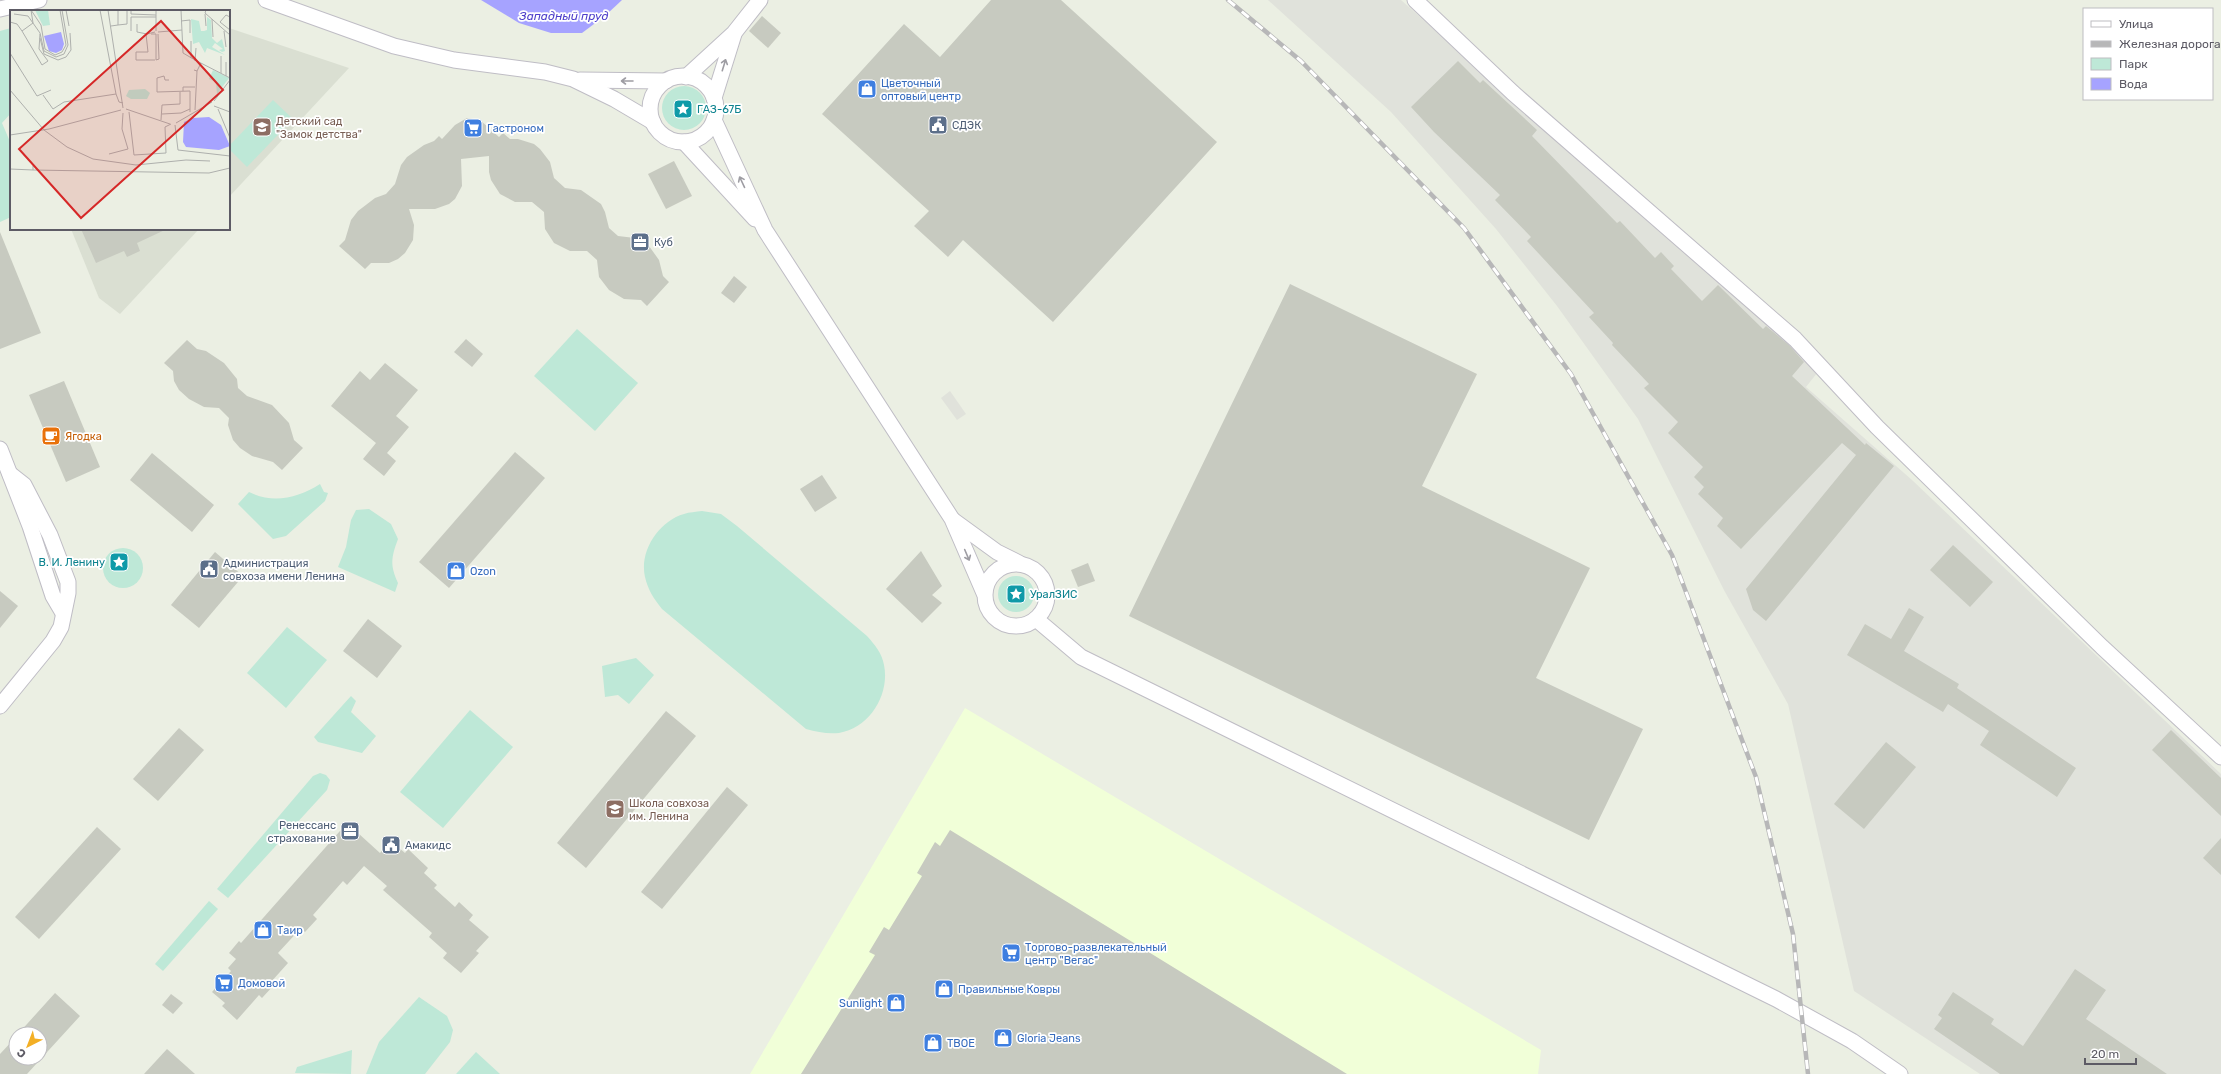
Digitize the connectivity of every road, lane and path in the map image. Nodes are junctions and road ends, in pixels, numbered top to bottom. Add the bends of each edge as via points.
1 (39, 0) edge
2 (760, 0) edge
3 (1415, 0) edge
4 (274, 1) edge
5 (0, 9) edge
6 (734, 33) junction
7 (686, 77) junction
8 (573, 79) junction
9 (666, 81) junction
10 (714, 98) junction
11 (714, 120) junction
12 (653, 122) junction
13 (684, 142) junction
14 (765, 230) junction
15 (0, 449) edge
16 (23, 494) junction
17 (952, 519) junction
18 (1019, 563) junction
19 (68, 582) junction
20 (49, 584) junction
21 (984, 593) junction
22 (63, 613) junction
23 (1036, 619) junction
24 (0, 706) edge
25 (2221, 757) edge
26 (1900, 1074) edge

1 - 5 street
2 - 6 street
3 - 25 street via 1513,93 1795,339 1877,427 2102,647
4 - 8 street via 394,46 454,60 545,72
6 - 7 street
10 -> 6 street
7 - 9 street
7 - 10 street via 702,82
9 -> 8 street
8 - 12 street
9 - 12 street via 655,91 651,102
10 - 11 street
11 - 13 street via 704,135
14 -> 11 street
12 - 13 street via 663,135
13 - 14 street
14 - 17 street
15 - 16 street via 10,474 24,485
16 - 19 street via 50,535
16 - 20 street
17 - 18 street via 997,552
17 -> 21 street
18 - 21 street via 997,569 989,578
18 - 23 street via 1037,571 1047,586 1046,604
19 - 20 street via 61,590
19 - 22 street
20 - 22 street
21 - 23 street via 990,613 1000,621 1018,626
22 - 24 street via 61,627 54,641
23 - 26 street via 1081,657 1776,999 1852,1042

